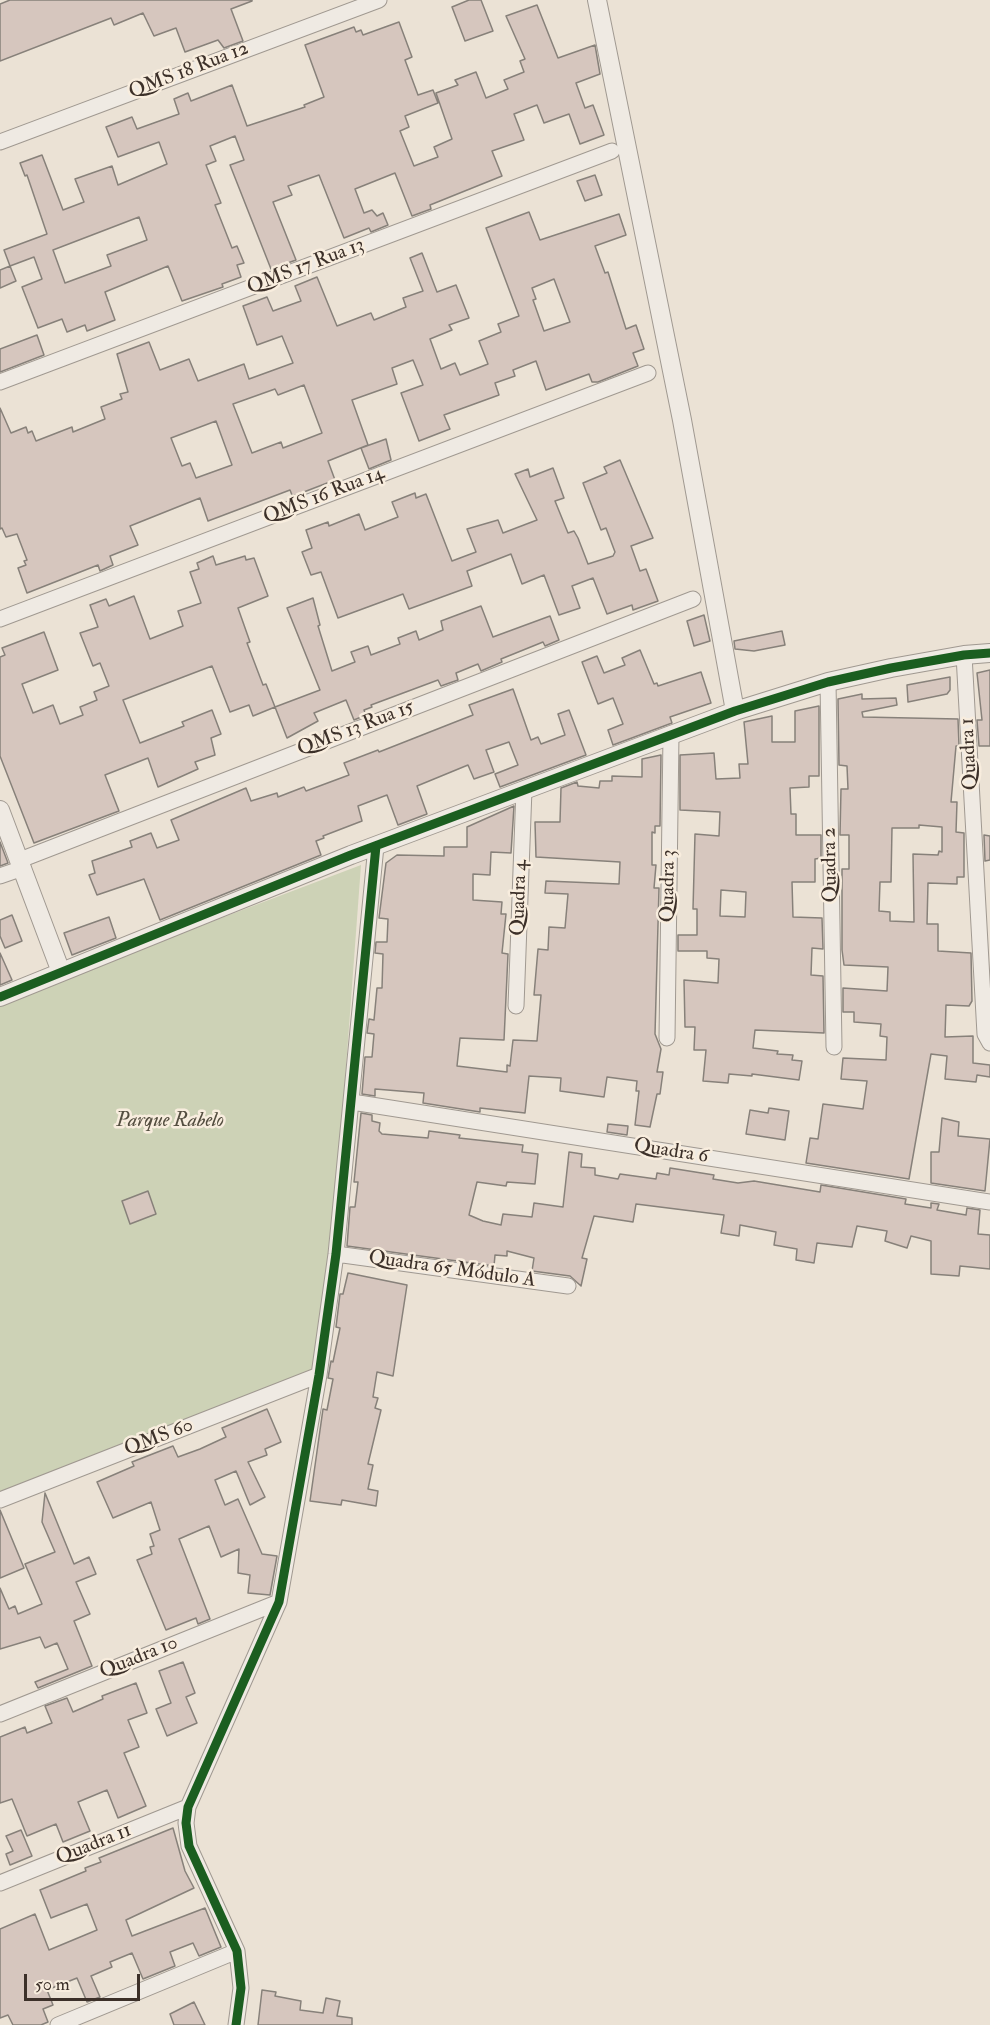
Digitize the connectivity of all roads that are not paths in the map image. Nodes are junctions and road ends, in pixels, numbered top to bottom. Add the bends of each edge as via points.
1 (379, 0) edge
2 (597, 0) edge
3 (0, 142) edge
4 (612, 152) dead end
5 (648, 374) dead end
6 (0, 382) edge
7 (693, 599) dead end
8 (0, 619) edge
9 (990, 653) edge
10 (964, 655) junction
11 (828, 682) junction
12 (735, 711) junction
13 (671, 734) junction
14 (524, 789) junction
15 (0, 810) edge
16 (376, 846) junction
17 (21, 864) junction
18 (983, 870) edge
19 (0, 876) edge
20 (61, 972) junction
21 (0, 997) edge
22 (516, 1006) dead end
23 (667, 1038) dead end
24 (988, 1038) edge
25 (834, 1047) dead end
26 (352, 1102) junction
27 (990, 1202) edge
28 (336, 1254) junction
29 (568, 1286) dead end
30 (318, 1376) junction
31 (0, 1500) edge
32 (279, 1602) junction
33 (0, 1714) edge
34 (188, 1807) junction
35 (0, 1883) edge
36 (237, 1951) junction
37 (58, 2025) edge
38 (236, 2025) edge

1 - 3 street, QMS 18 Rua 12
2 - 12 street via 682,420
4 - 6 street, QMS 17 Rua 13
5 - 8 street, QMS 16 Rua 14
7 - 17 street, QMS 13 Rua 15
9 - 10 street
10 - 11 street
10 - 18 street, Quadra 1
11 - 12 street
11 - 25 street, Quadra 2
12 - 13 street
13 - 14 street
13 - 23 street, Quadra 3
14 - 16 street
14 - 22 street, Quadra 4
15 - 17 street
16 - 20 street
16 - 26 street
17 - 19 street, QMS 13 Rua 15
17 - 20 street
18 - 24 street, Quadra 1
20 - 21 street
26 - 27 street, Quadra 6
26 - 28 street
28 - 29 street, Quadra 65 Módulo A
28 - 30 street
30 - 31 street, QMS 60
30 - 32 street
32 - 33 street, Quadra 10
32 - 34 street
34 - 35 street, Quadra 11
34 - 36 street via 189,1846
36 - 37 street
36 - 38 street via 241,1988

